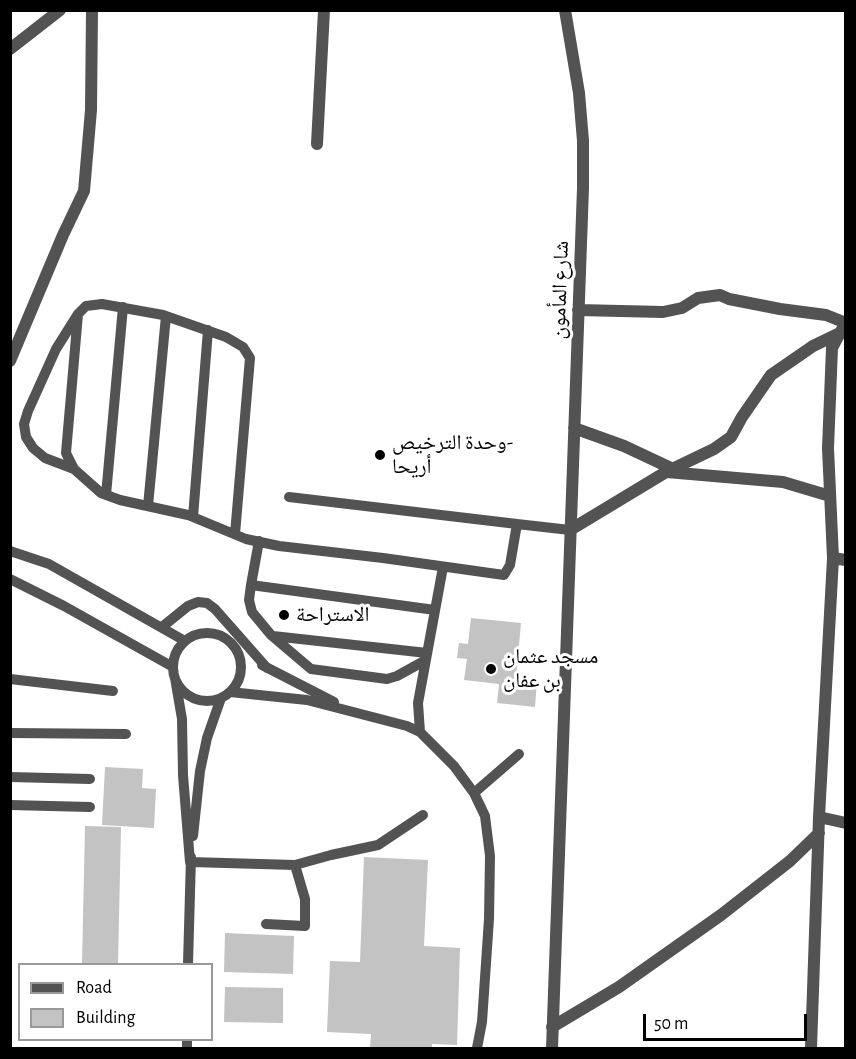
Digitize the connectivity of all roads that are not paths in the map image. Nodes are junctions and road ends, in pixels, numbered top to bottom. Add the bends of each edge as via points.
1 (60, 10) edge
2 (92, 10) edge
3 (324, 10) edge
4 (565, 10) edge
5 (10, 49) edge
6 (317, 144) dead end
7 (123, 307) junction
8 (578, 310) junction
9 (78, 314) junction
10 (166, 316) junction
11 (844, 325) edge
12 (208, 330) junction
13 (10, 361) edge
14 (574, 428) junction
15 (74, 469) junction
16 (670, 470) junction
17 (106, 495) junction
18 (830, 496) junction
19 (289, 497) dead end
20 (148, 506) junction
21 (193, 517) junction
22 (517, 524) junction
23 (570, 530) junction
24 (235, 534) junction
25 (259, 541) junction
26 (10, 551) edge
27 (839, 559) edge
28 (443, 567) junction
29 (10, 579) edge
30 (251, 585) junction
31 (435, 610) junction
32 (162, 627) junction
33 (271, 635) junction
34 (185, 641) junction
35 (238, 652) junction
36 (427, 657) junction
37 (173, 667) junction
38 (267, 668) junction
39 (175, 678) junction
40 (10, 679) edge
41 (113, 691) dead end
42 (225, 695) junction
43 (351, 710) junction
44 (420, 732) junction
45 (10, 733) edge
46 (126, 734) dead end
47 (519, 754) dead end
48 (10, 777) edge
49 (90, 779) dead end
50 (474, 793) junction
51 (10, 805) edge
52 (90, 807) dead end
53 (423, 815) dead end
54 (819, 817) junction
55 (846, 823) edge
56 (819, 833) junction
57 (190, 862) junction
58 (295, 865) junction
59 (266, 924) dead end
60 (188, 963) edge
61 (552, 1027) junction
62 (477, 1048) edge
63 (552, 1048) edge
64 (811, 1048) edge

1 - 5 street
2 - 13 street via 91,110 84,191
3 - 6 street
4 - 8 street, شارع المأمون via 583,141
7 - 9 lane via 86,306
7 - 10 lane
7 - 17 lane
8 - 11 street via 663,312 682,308 698,298 720,295 729,300 826,315
8 - 14 street, شارع المأمون
9 - 15 lane via 66,453
9 - 15 lane via 56,349 24,424 33,448 45,458
10 - 12 lane
10 - 20 lane
11 - 16 street via 771,375 731,437
11 - 18 street via 832,348
12 - 21 lane
12 - 24 lane via 243,347 250,358
14 - 16 street via 624,446
14 - 23 street, شارع المأمون
15 - 17 lane
16 - 18 street via 783,482
16 - 23 street
17 - 20 lane
18 - 27 street
19 - 22 lane
20 - 21 lane
21 - 24 lane
22 - 23 lane
22 - 28 lane via 510,565 504,575
23 - 61 street, شارع المأمون
24 - 25 lane
25 - 28 lane
25 - 30 lane
26 - 32 lane via 49,564
27 - 54 street
28 - 31 lane
29 - 37 lane
30 - 31 lane
30 - 33 lane via 252,612
31 - 36 lane
32 - 34 lane
32 - 38 lane via 188,606 207,603
33 - 36 lane
33 - 36 lane via 311,669 387,679
34 - 35 lane via 211,632 232,643
34 - 37 lane
35 - 38 lane
35 - 42 lane via 241,663 237,684
36 - 44 lane via 417,703
37 - 39 lane
38 - 43 lane
39 - 42 lane via 181,689 199,700 210,701
39 - 57 lane via 182,719
40 - 41 lane
42 - 43 lane via 307,700
42 - 57 lane via 207,738 200,771
43 - 44 lane
44 - 50 lane
45 - 46 lane
47 - 50 lane
48 - 49 lane
50 - 62 lane via 485,816 490,856 489,919
51 - 52 lane
53 - 58 lane via 378,845
54 - 55 street
54 - 56 street
56 - 61 street via 721,915 619,987
56 - 64 street
57 - 58 lane
57 - 60 lane
58 - 59 lane via 305,899 305,926
61 - 63 street, شارع المأمون

